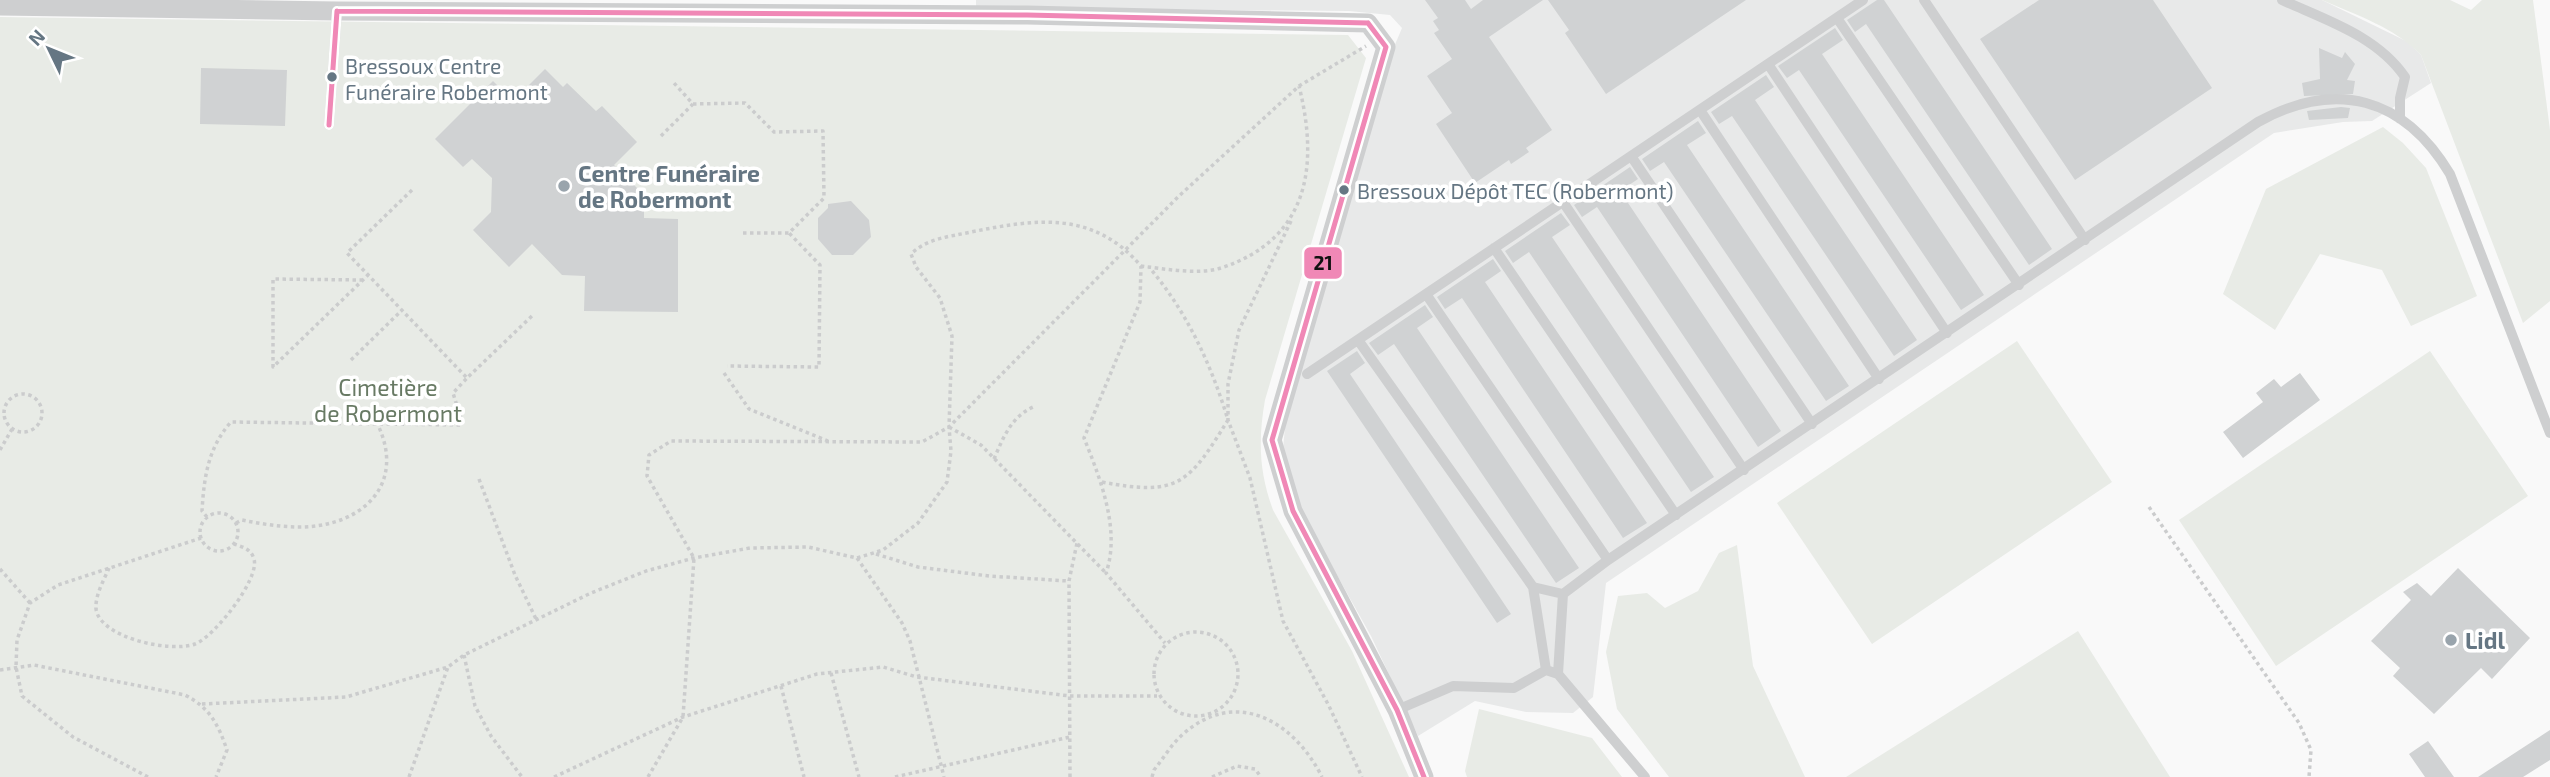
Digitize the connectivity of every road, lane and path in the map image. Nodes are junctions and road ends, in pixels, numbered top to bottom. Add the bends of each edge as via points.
1 (1863, 0) edge
2 (1924, 0) edge
3 (2282, 0) edge
4 (0, 6) edge
5 (624, 6) edge
6 (337, 12) junction
7 (1836, 18) junction
8 (1380, 38) junction
9 (1768, 64) junction
10 (674, 83) dead end
11 (1299, 86) junction
12 (693, 104) junction
13 (1700, 110) junction
14 (2400, 118) junction
15 (329, 125) dead end
16 (660, 136) dead end
17 (1631, 156) junction
18 (412, 190) dead end
19 (1563, 202) junction
20 (743, 233) dead end
21 (789, 233) junction
22 (2085, 240) junction
23 (1494, 248) junction
24 (1127, 250) junction
25 (1141, 267) junction
26 (1149, 267) junction
27 (368, 275) junction
28 (363, 280) junction
29 (2019, 285) junction
30 (1426, 294) junction
31 (402, 310) junction
32 (534, 314) dead end
33 (1947, 333) junction
34 (1358, 340) junction
35 (351, 360) dead end
36 (727, 366) dead end
37 (724, 373) dead end
38 (1307, 374) dead end
39 (467, 377) junction
40 (1879, 379) junction
41 (1033, 407) dead end
42 (377, 423) junction
43 (1812, 424) junction
44 (948, 426) junction
45 (12, 429) junction
46 (2550, 433) edge
47 (830, 442) junction
48 (0, 450) edge
49 (994, 459) junction
50 (1744, 470) junction
51 (479, 479) dead end
52 (1102, 482) junction
53 (2149, 507) dead end
54 (1675, 515) junction
55 (207, 517) junction
56 (236, 523) junction
57 (201, 538) junction
58 (1077, 543) junction
59 (234, 544) junction
60 (874, 553) junction
61 (694, 558) junction
62 (858, 558) junction
63 (1608, 560) junction
64 (109, 568) junction
65 (0, 569) edge
66 (1106, 573) junction
67 (1069, 581) junction
68 (1533, 587) junction
69 (1563, 594) junction
70 (30, 603) junction
71 (536, 619) junction
72 (1165, 643) junction
73 (464, 655) junction
74 (16, 667) junction
75 (448, 667) junction
76 (0, 670) edge
77 (1546, 670) junction
78 (831, 673) junction
79 (1558, 674) junction
80 (917, 677) junction
81 (781, 686) junction
82 (1070, 696) junction
83 (1157, 696) junction
84 (202, 704) junction
85 (1397, 710) junction
86 (1217, 714) junction
87 (683, 717) junction
88 (1070, 737) junction
89 (942, 768) junction
90 (148, 777) edge
91 (216, 777) edge
92 (409, 777) edge
93 (522, 777) edge
94 (554, 777) edge
95 (648, 777) edge
96 (804, 777) edge
97 (859, 777) edge
98 (895, 777) edge
99 (944, 777) edge
100 (1070, 777) edge
101 (1152, 777) edge
102 (1212, 777) edge
103 (1261, 777) edge
104 (1322, 777) edge
105 (1424, 777) edge
106 (1645, 777) edge
107 (2309, 777) edge

1 - 7 lane
2 - 22 lane
3 - 14 lane via 2363,37 2391,57 2405,77
4 - 6 street
5 - 6 street
5 - 8 street via 1368,23
6 - 15 lane
7 - 9 lane
7 - 29 lane
8 - 11 path
8 - 85 street via 1386,47 1374,92 1272,440 1293,511
9 - 13 lane
9 - 33 lane
10 - 12 path
11 - 24 path
11 - 26 path via 1309,125 1309,167 1291,221 1266,246 1219,268
12 - 16 path
12 - 21 path via 745,103 774,132 822,131 824,198
13 - 17 lane
13 - 40 lane
14 - 22 lane via 2378,106 2342,98 2310,100 2280,110
14 - 46 lane via 2428,143 2450,174
17 - 19 lane
17 - 43 lane
18 - 27 path via 347,253
19 - 23 lane
19 - 50 lane
20 - 21 path
21 - 36 path via 820,265 819,367
22 - 29 lane
23 - 30 lane
23 - 54 lane
24 - 25 path
24 - 44 path
24 - 44 path via 1095,230 1058,220 924,242 911,254 940,298 951,336
25 - 26 path
25 - 52 path via 1140,302 1084,438
26 - 52 path via 1196,338 1228,420 1204,459 1183,479 1157,489
27 - 28 path
27 - 31 path
28 - 28 path via 293,348 274,368 273,279
29 - 33 lane
30 - 34 lane
30 - 63 lane
31 - 35 path
31 - 39 path
32 - 39 path
33 - 40 lane
34 - 38 lane
34 - 68 lane
37 - 47 path via 749,409
39 - 42 path via 453,393 463,425
40 - 43 lane
41 - 49 path via 1022,412 1004,434
42 - 55 path via 230,422 216,439 204,483 202,511
42 - 56 path via 387,444 386,470 381,491 362,508 335,521 303,527
43 - 50 lane
44 - 47 path via 922,442
44 - 49 path via 981,445
44 - 60 path via 947,482 918,523
45 - 45 path via 27,432 39,424 42,409 33,397 19,394 7,402 4,417
45 - 48 path
47 - 61 path via 671,441 649,455 647,475
49 - 58 path
50 - 54 lane
51 - 71 path
52 - 66 path via 1112,554
53 - 107 path via 2299,723 2311,750
54 - 63 lane
55 - 56 path via 225,513
55 - 57 path via 200,527
56 - 59 path
57 - 59 path via 215,551
57 - 64 path
58 - 66 path
58 - 67 path
59 - 64 path via 248,550 255,571 220,626 196,644 157,647 108,628 96,607
60 - 62 path
60 - 67 path via 918,567
61 - 62 path via 750,548 807,547
61 - 71 path via 646,571
61 - 87 path
62 - 80 path via 902,623 917,662
63 - 69 lane
64 - 70 path via 58,585
65 - 70 path
66 - 72 path
67 - 82 path
68 - 69 lane
68 - 77 lane
69 - 79 lane
70 - 74 path via 17,640
71 - 73 path
72 - 83 path via 1152,669
72 - 86 path via 1192,630 1223,640 1239,664 1238,688
73 - 75 path
73 - 93 path via 475,706
74 - 76 path
74 - 84 path via 33,665 185,695
74 - 90 path via 22,696 73,737
75 - 84 path via 346,697
75 - 92 path
77 - 79 lane
77 - 85 lane via 1514,688 1454,687
78 - 80 path via 883,667
78 - 81 path
78 - 97 path
79 - 106 lane
80 - 82 path
80 - 89 path
81 - 87 path
81 - 96 path
82 - 83 path
82 - 88 path
83 - 86 path via 1180,716
84 - 91 path via 218,724 227,750
85 - 105 street
86 - 101 path via 1182,735
86 - 104 path via 1253,712 1290,731
87 - 94 path
87 - 95 path
88 - 89 path
88 - 100 path
89 - 98 path
89 - 99 path
102 - 103 path via 1237,766 1255,769

